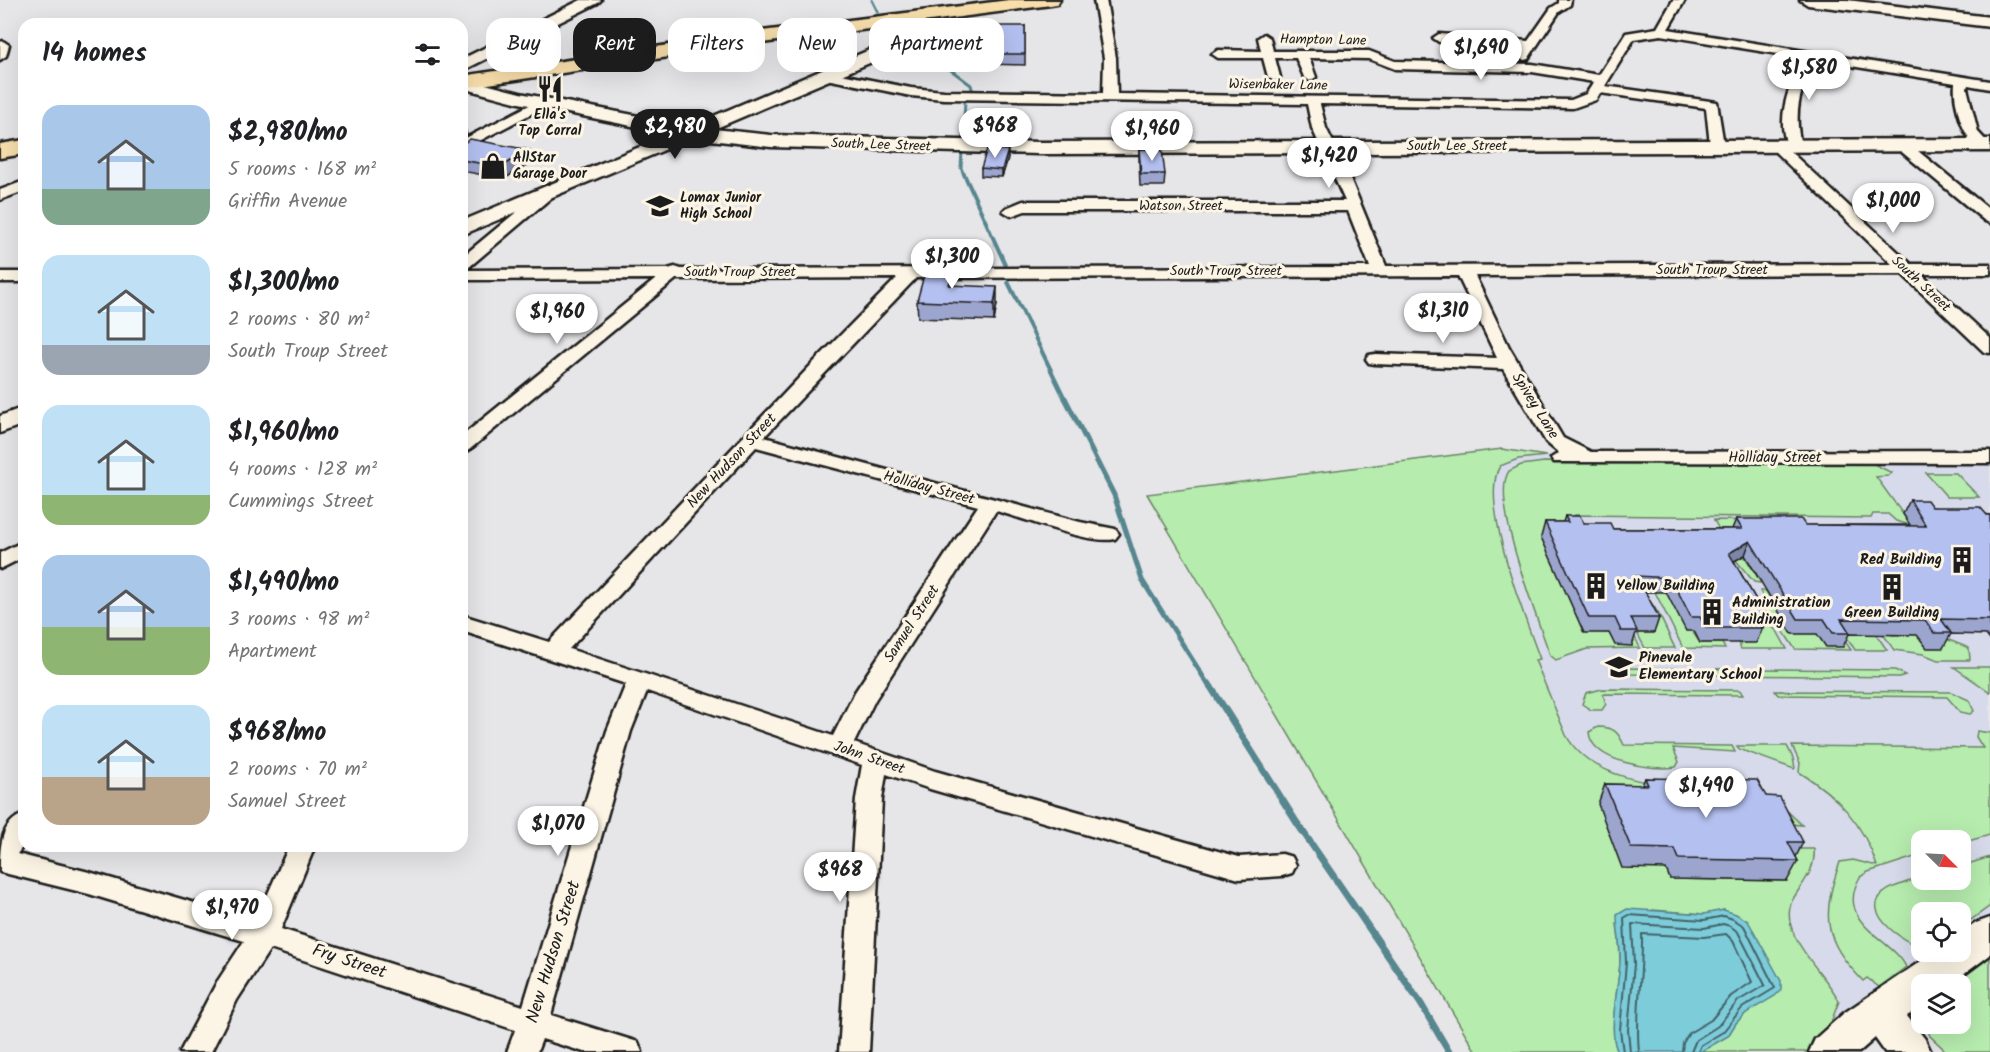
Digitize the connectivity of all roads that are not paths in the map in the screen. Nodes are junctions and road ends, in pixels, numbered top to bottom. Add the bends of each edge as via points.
1 (593, 0) edge
2 (1051, 0) edge
3 (1100, 0) edge
4 (1565, 0) edge
5 (1679, 0) edge
6 (1808, 0) edge
7 (1931, 0) edge
8 (1952, 17) junction
9 (911, 18) edge
10 (1990, 22) edge
11 (869, 23) edge
12 (1661, 31) junction
13 (1264, 38) dead end
14 (1439, 38) dead end
15 (1375, 39) dead end
16 (1531, 45) junction
17 (1218, 54) dead end
18 (1267, 54) junction
19 (869, 55) edge
20 (1301, 55) junction
21 (1376, 56) junction
22 (1809, 56) junction
23 (468, 63) edge
24 (1532, 68) junction
25 (826, 75) junction
26 (1274, 77) dead end
27 (1310, 78) dead end
28 (1962, 80) junction
29 (468, 82) edge
30 (468, 84) edge
31 (1599, 84) junction
32 (1990, 85) edge
33 (1110, 99) junction
34 (1313, 101) junction
35 (543, 102) junction
36 (692, 132) junction
37 (468, 143) edge
38 (1717, 145) junction
39 (1775, 145) junction
40 (1794, 145) junction
41 (1902, 145) junction
42 (1987, 145) edge
43 (1327, 147) junction
44 (18, 148) edge
45 (0, 151) edge
46 (18, 188) edge
47 (548, 193) junction
48 (0, 196) edge
49 (1353, 206) junction
50 (1011, 211) dead end
51 (1990, 219) edge
52 (468, 226) edge
53 (468, 260) edge
54 (1990, 269) edge
55 (1906, 270) junction
56 (1380, 271) junction
57 (1464, 271) junction
58 (675, 272) junction
59 (913, 272) junction
60 (468, 274) edge
61 (18, 277) edge
62 (0, 278) edge
63 (1990, 348) edge
64 (1375, 359) dead end
65 (1509, 364) junction
66 (752, 440) junction
67 (468, 441) edge
68 (1990, 457) edge
69 (1561, 458) dead end
70 (1592, 458) junction
71 (990, 504) junction
72 (1108, 534) dead end
73 (18, 552) edge
74 (0, 562) edge
75 (468, 625) edge
76 (553, 652) junction
77 (639, 680) junction
78 (839, 748) junction
79 (876, 760) junction
80 (18, 833) edge
81 (299, 852) edge
82 (0, 859) edge
83 (1282, 865) dead end
84 (1990, 934) edge
85 (264, 935) junction
86 (1880, 1013) junction
87 (533, 1024) junction
88 (195, 1052) edge
89 (522, 1052) edge
90 (627, 1052) edge
91 (854, 1052) edge
92 (1830, 1052) edge
93 (1910, 1052) edge

1 - 23 street
2 - 9 main road
3 - 33 street via 1110,58
4 - 16 street
5 - 12 street
6 - 8 street
7 - 8 street via 1926,3 1928,8
8 - 10 street
11 - 29 main road
12 - 22 street, Wisenbaker Lane
12 - 31 street, Wisenbaker Lane via 1630,36
13 - 18 street
14 - 16 street
15 - 21 street
16 - 24 street via 1521,62
17 - 18 street, Hampton Lane
18 - 20 street, Hampton Lane
18 - 26 street
19 - 25 street
20 - 21 street, Hampton Lane
20 - 27 street
21 - 24 street, Hampton Lane via 1395,65
22 - 28 street, Wisenbaker Lane
22 - 40 street via 1797,82 1789,122
24 - 31 street, Hampton Lane
25 - 33 street, Wisenbaker Lane via 919,93
25 - 36 street
28 - 32 street, Wisenbaker Lane
28 - 42 street via 1971,134
30 - 35 street, South Lee Street
31 - 34 street, Wisenbaker Lane via 1586,100 1565,105
31 - 38 street, Hampton Lane via 1712,105
33 - 34 street, Wisenbaker Lane
34 - 43 street
35 - 36 street, South Lee Street
35 - 37 street
36 - 43 street, South Lee Street via 771,141 934,146
36 - 47 street
38 - 39 street, South Lee Street
38 - 43 street, South Lee Street
39 - 40 street, South Lee Street
39 - 55 street, South Street
40 - 41 street, South Lee Street
41 - 42 street, South Lee Street
41 - 51 street
43 - 49 street
44 - 45 main road
46 - 48 street
47 - 52 street
47 - 53 street
49 - 50 street, Watson Street via 1023,206
49 - 56 street
54 - 55 street, South Troup Street
55 - 57 street, South Troup Street
55 - 63 street, South Street
56 - 57 street, South Troup Street
56 - 59 street, South Troup Street
57 - 65 street, Spivey Lane
58 - 59 street, South Troup Street
58 - 60 street, South Troup Street
58 - 67 street
59 - 66 street, New Hudson Street via 843,340
61 - 62 street
64 - 65 street
65 - 70 street, Spivey Lane via 1556,442
66 - 71 street, Holliday Street
66 - 76 street, New Hudson Street
68 - 70 street, Holliday Street
69 - 70 street, Holliday Street
71 - 72 street, Holliday Street
71 - 78 street, Samuel Street via 864,698
73 - 74 street
75 - 76 street, John Street
76 - 77 street, John Street
77 - 78 street, John Street
77 - 87 street, New Hudson Street via 619,730
78 - 79 street, John Street
79 - 83 street, John Street via 1239,868
79 - 91 street via 869,799
80 - 82 street
81 - 85 street
82 - 85 street, Fry Street
84 - 86 street
85 - 87 street, Fry Street
85 - 88 street via 227,991
86 - 92 street via 1858,1026
86 - 93 street
87 - 89 street, New Hudson Street
87 - 90 street, Fry Street

